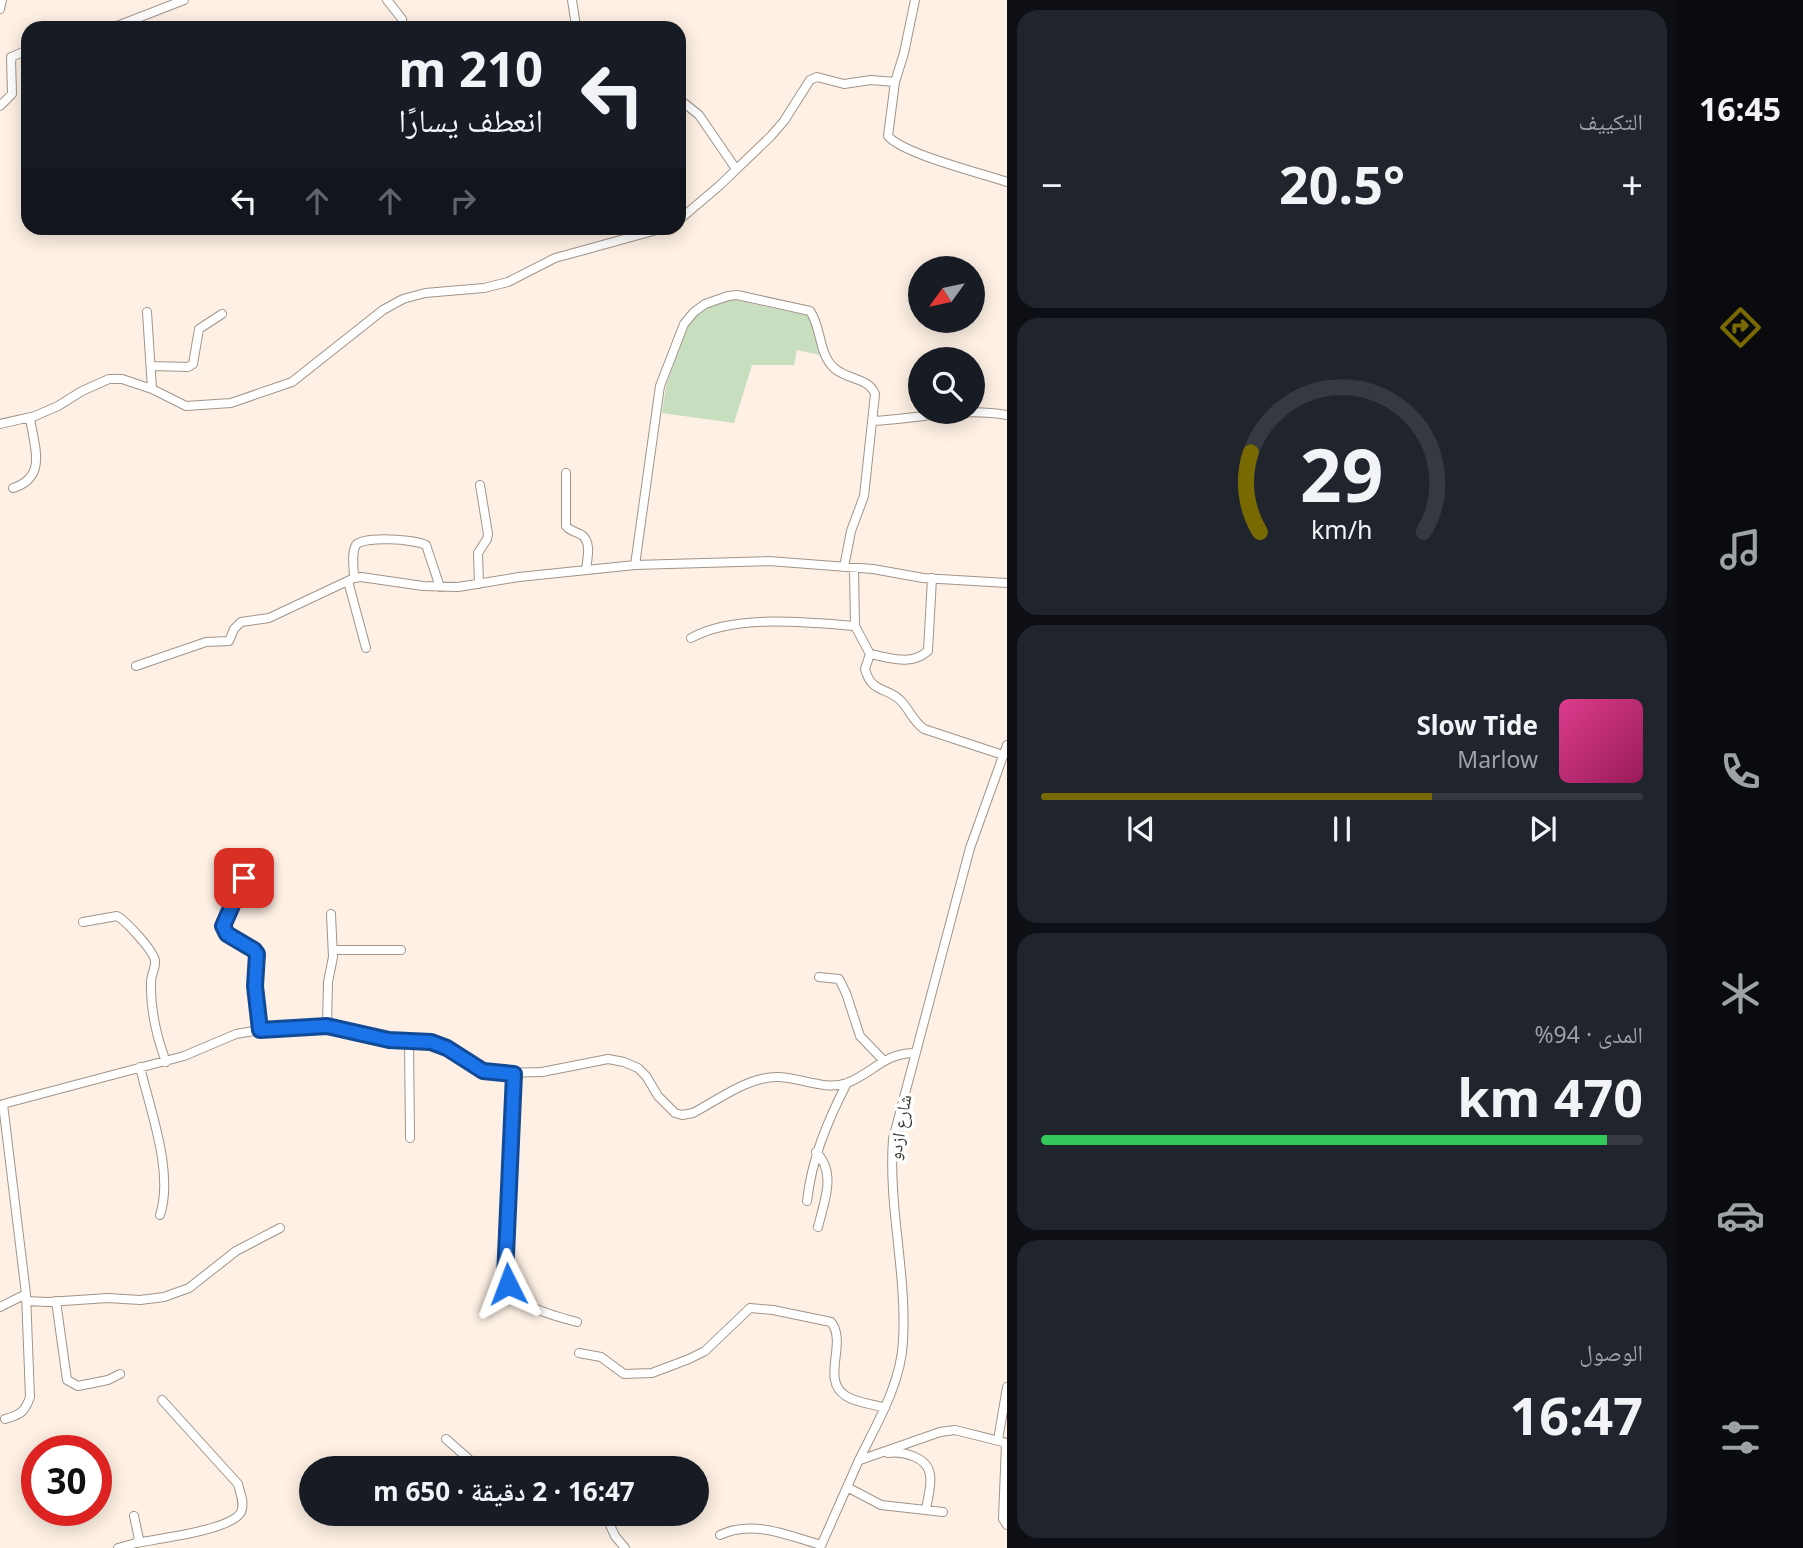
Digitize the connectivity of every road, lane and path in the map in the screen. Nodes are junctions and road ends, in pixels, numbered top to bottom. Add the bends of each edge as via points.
1 (2, 0) edge
2 (184, 0) edge
3 (387, 0) edge
4 (572, 0) edge
5 (915, 0) edge
6 (0, 9) edge
7 (130, 21) edge
8 (402, 21) edge
9 (575, 21) edge
10 (21, 53) edge
11 (895, 82) junction
12 (686, 105) edge
13 (0, 106) edge
14 (736, 169) junction
15 (1007, 182) edge
16 (686, 214) edge
17 (639, 235) edge
18 (147, 312) dead end
19 (222, 314) dead end
20 (151, 366) junction
21 (152, 389) junction
22 (1007, 415) edge
23 (30, 418) junction
24 (873, 421) junction
25 (0, 424) edge
26 (566, 472) dead end
27 (480, 485) dead end
28 (13, 488) dead end
29 (635, 565) junction
30 (849, 567) junction
31 (586, 570) junction
32 (932, 578) junction
33 (351, 580) junction
34 (1007, 583) edge
35 (479, 584) junction
36 (440, 587) junction
37 (855, 626) junction
38 (691, 638) dead end
39 (366, 648) dead end
40 (870, 654) junction
41 (136, 666) dead end
42 (1007, 745) edge
43 (1003, 755) junction
44 (995, 777) junction
45 (1007, 780) edge
46 (244, 878) dead end
47 (331, 914) dead end
48 (83, 922) dead end
49 (333, 950) junction
50 (401, 950) dead end
51 (819, 978) dead end
52 (327, 1026) junction
53 (260, 1030) junction
54 (409, 1041) junction
55 (915, 1053) junction
56 (883, 1060) junction
57 (166, 1062) junction
58 (140, 1067) junction
59 (514, 1074) junction
60 (847, 1083) junction
61 (1, 1104) edge
62 (410, 1138) dead end
63 (816, 1152) junction
64 (807, 1201) dead end
65 (160, 1215) dead end
66 (818, 1227) dead end
67 (280, 1228) dead end
68 (26, 1298) junction
69 (56, 1301) junction
70 (0, 1307) edge
71 (577, 1322) dead end
72 (579, 1353) dead end
73 (120, 1374) dead end
74 (1007, 1387) edge
75 (162, 1400) dead end
76 (885, 1408) junction
77 (5, 1419) dead end
78 (446, 1440) dead end
79 (1004, 1442) edge
80 (465, 1456) edge
81 (864, 1458) junction
82 (848, 1487) junction
83 (926, 1510) junction
84 (943, 1512) dead end
85 (134, 1516) dead end
86 (1007, 1525) edge
87 (610, 1526) edge
88 (720, 1535) dead end
89 (136, 1543) junction
90 (821, 1547) edge
91 (118, 1548) edge
92 (625, 1548) edge

1 - 6 street
2 - 7 street
3 - 8 street
4 - 9 street
5 - 11 street
10 - 13 street via 11,57 12,94
11 - 14 street via 810,80 778,128
11 - 15 street via 887,129 892,142
12 - 14 street
14 - 16 street
17 - 21 street via 555,258 508,282 403,299 292,382 231,403 186,406
18 - 20 street
19 - 20 street via 199,329 191,366
20 - 21 street
21 - 23 street via 109,379
22 - 24 street via 949,412
23 - 25 street
23 - 28 street via 35,470 24,485
24 - 29 street via 873,387 831,366 810,311 737,295 705,304 684,324 660,386
24 - 30 street via 863,496 850,531
26 - 31 street via 566,526 587,543
27 - 35 street via 488,534 477,559
29 - 30 street via 769,561
29 - 31 street
30 - 32 street
30 - 37 street
31 - 35 street
32 - 34 street
32 - 40 street via 929,651 913,660
33 - 36 street via 378,578
33 - 36 street via 357,543 420,542 426,545
33 - 39 street
33 - 41 street via 269,618 241,622 229,641 206,642
35 - 36 street
37 - 38 street via 798,621 732,625 707,629
37 - 40 street
40 - 43 street via 865,669 874,687 901,699 924,729
42 - 43 street, شارع ازدو
43 - 44 street, شارع ازدو
44 - 45 street
44 - 55 street, شارع ازدو via 970,848
46 - 53 street via 223,926 227,934 257,954
47 - 49 street
48 - 57 street via 117,916 154,956 151,1002
49 - 50 street
49 - 52 street
51 - 56 street via 839,979 860,1036
52 - 53 street
52 - 54 street
53 - 57 street via 236,1034
54 - 59 street via 441,1044 483,1071
54 - 62 street
55 - 56 street
55 - 76 street, شارع ازدو via 893,1139 891,1171 903,1343
56 - 60 street
57 - 58 street
58 - 61 street
58 - 65 street via 162,1161 164,1202
59 - 60 street via 608,1059 624,1062 638,1068 665,1104 682,1115 752,1081 777,1077 827,1085
59 - 71 street via 505,1278 528,1306
60 - 63 street
61 - 68 street
63 - 64 street
63 - 66 street via 826,1161 828,1181
67 - 69 street via 236,1251 189,1288 164,1297
68 - 69 street
68 - 70 street
68 - 77 street via 30,1396 20,1415
69 - 73 street via 67,1380 78,1386
72 - 76 street via 601,1357 624,1374 652,1373 705,1351 750,1308 773,1310 831,1322 837,1337 837,1387 845,1395
74 - 79 street
75 - 89 street via 238,1484 241,1512 228,1525
76 - 81 street, شارع ازدو
78 - 80 street
79 - 81 street via 955,1430
79 - 86 street via 1003,1519
81 - 82 street, شارع ازدو
81 - 83 street via 898,1452 923,1463 931,1477
82 - 83 street via 881,1505
82 - 90 street, شارع ازدو
83 - 84 street
85 - 89 street
87 - 92 street
88 - 90 street via 739,1528 762,1529
89 - 91 street

